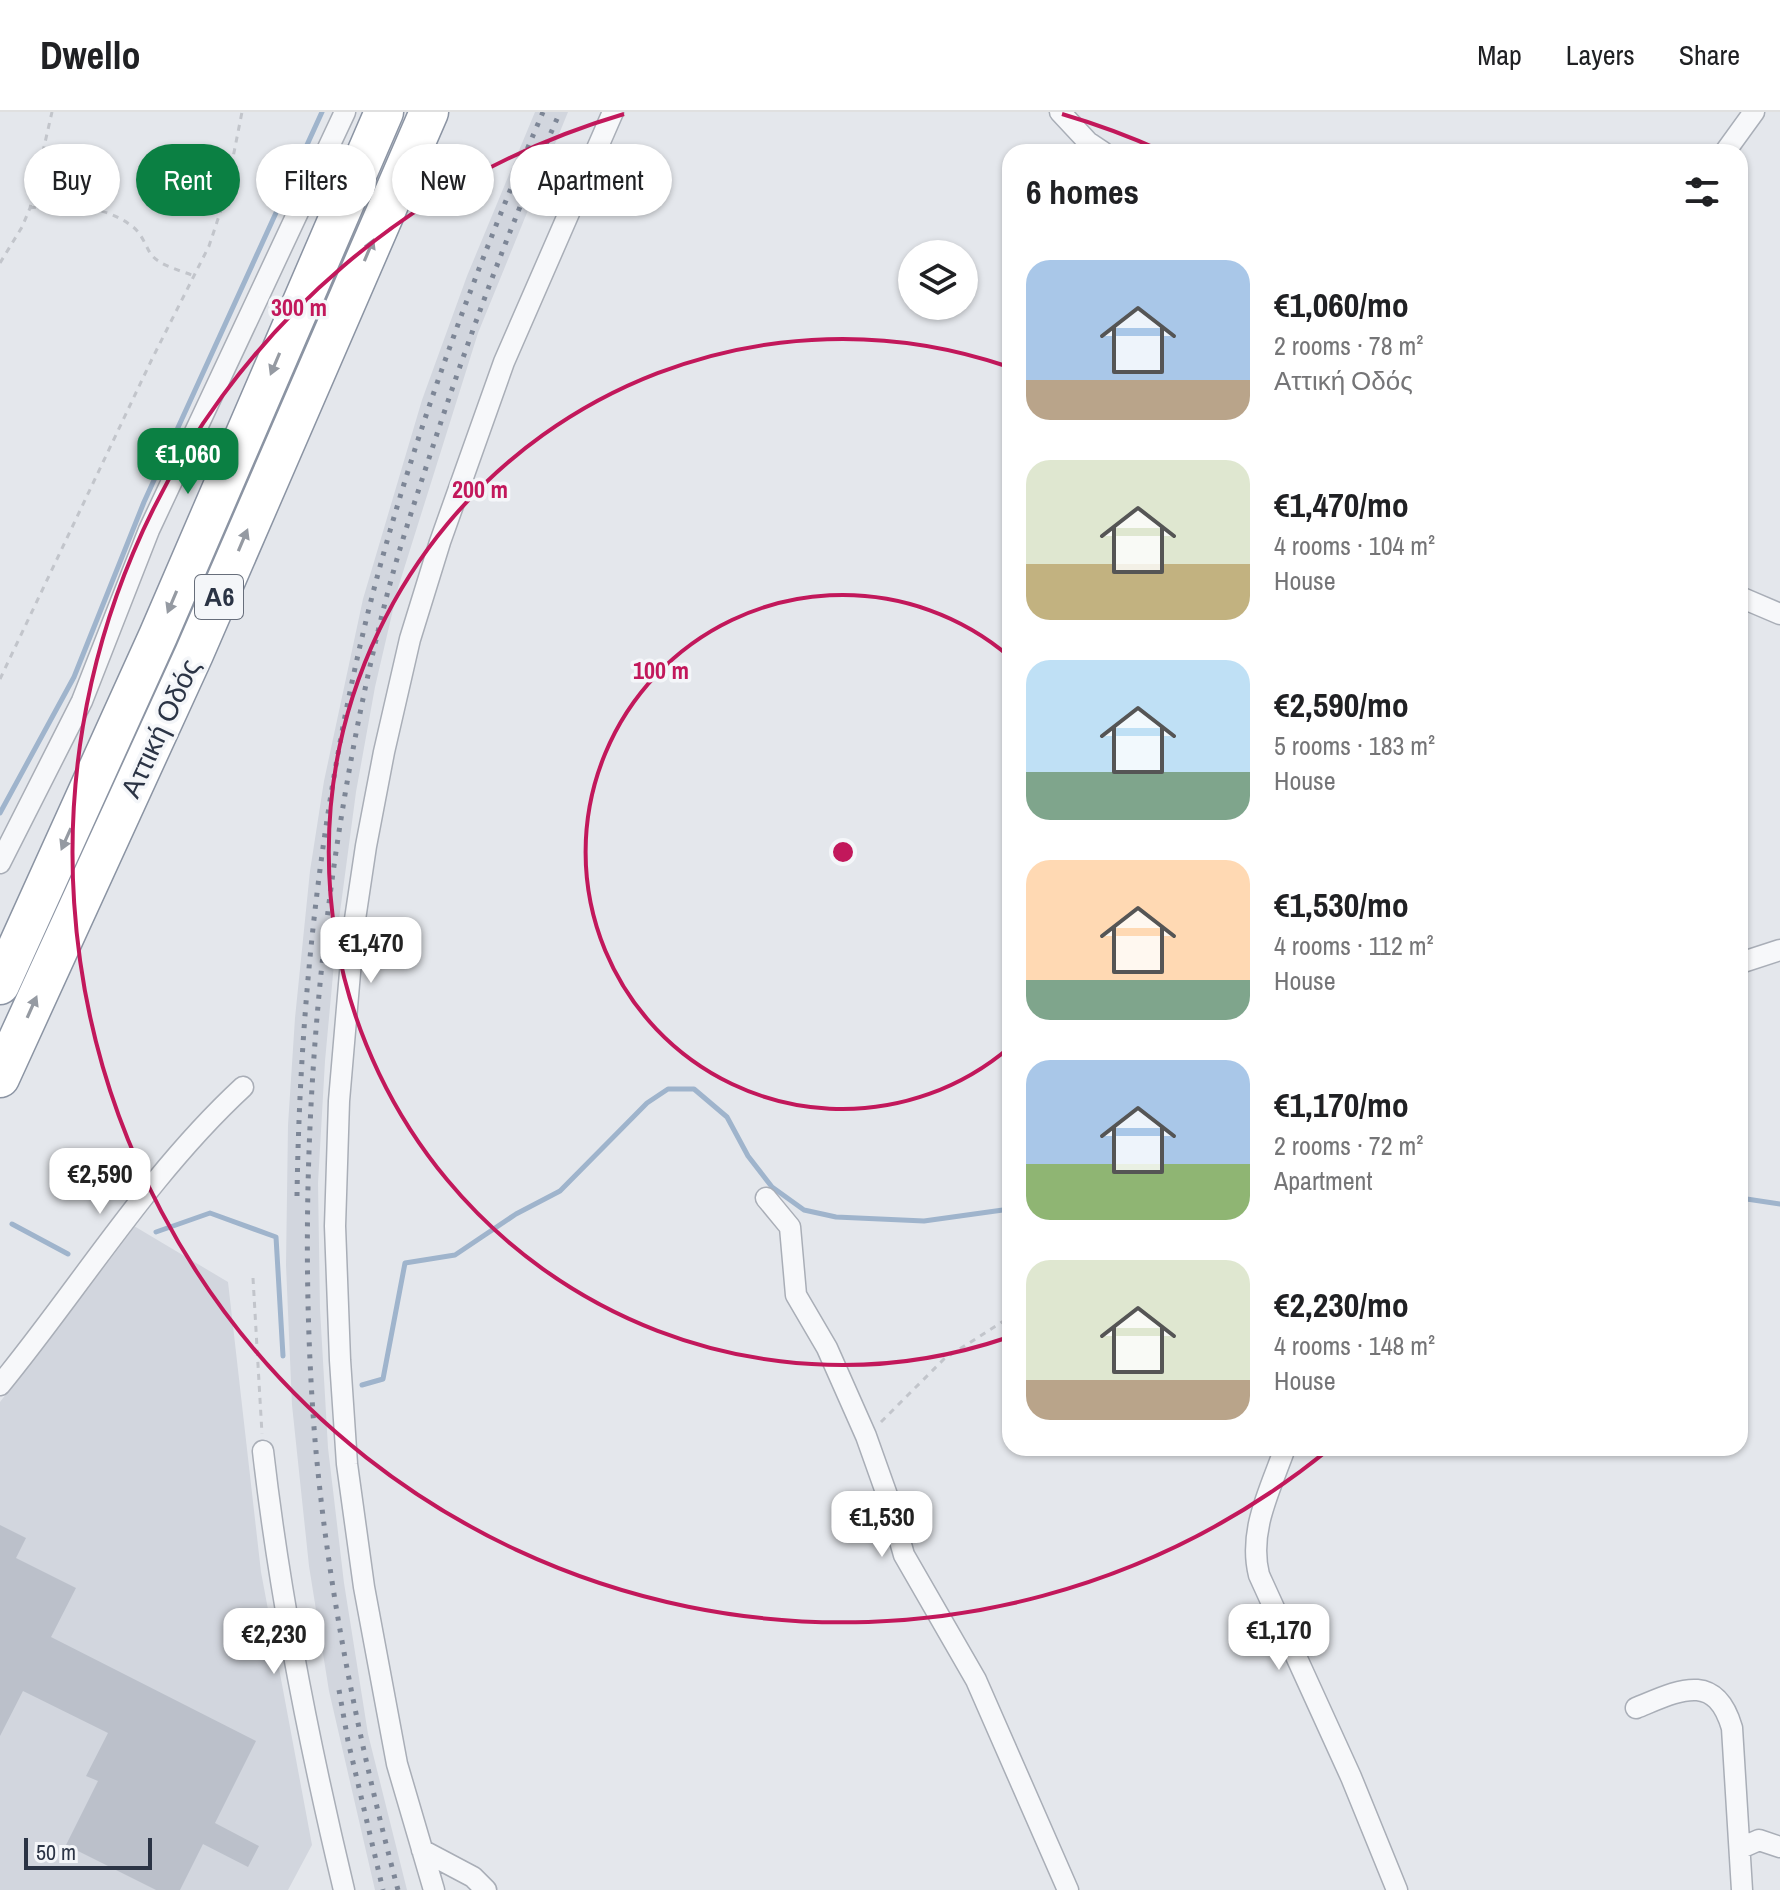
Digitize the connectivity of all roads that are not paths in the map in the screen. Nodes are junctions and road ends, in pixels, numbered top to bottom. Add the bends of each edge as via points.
1 (345, 112) edge
2 (384, 112) edge
3 (429, 112) edge
4 (613, 112) edge
5 (1060, 112) edge
6 (1754, 112) edge
7 (1091, 144) edge
8 (1731, 144) edge
9 (1748, 600) edge
10 (1780, 614) edge
11 (0, 863) edge
12 (1780, 950) edge
13 (1748, 960) edge
14 (0, 985) edge
15 (0, 1078) edge
16 (243, 1087) dead end
17 (766, 1198) dead end
18 (0, 1385) edge
19 (263, 1451) road end
20 (1282, 1456) edge
21 (1636, 1708) dead end
22 (1780, 1847) edge
23 (1741, 1848) junction
24 (422, 1850) junction
25 (344, 1890) edge
26 (434, 1890) edge
27 (486, 1890) edge
28 (1068, 1890) edge
29 (1397, 1890) edge
30 (1742, 1890) edge

1 - 11 street via 149,530 82,701
2 -> 14 highway, Αττική Οδός / Α6 via 158,636
15 -> 3 highway, Αττική Οδός / Α6 via 194,654
4 - 24 street via 504,362 440,542 384,752 354,926 335,1210 347,1464 397,1764
5 - 7 street
6 - 8 street
9 - 10 street
12 - 13 street
16 - 18 street via 186,1145
17 - 28 street via 790,1227 796,1295 827,1348 866,1436 904,1555 976,1680
19 - 25 street via 287,1629
20 - 29 street via 1255,1534 1259,1575
21 - 23 street via 1681,1689 1705,1690 1719,1700 1732,1728
22 - 23 street via 1759,1840
23 - 30 street
24 - 26 street
24 - 27 street via 473,1877

